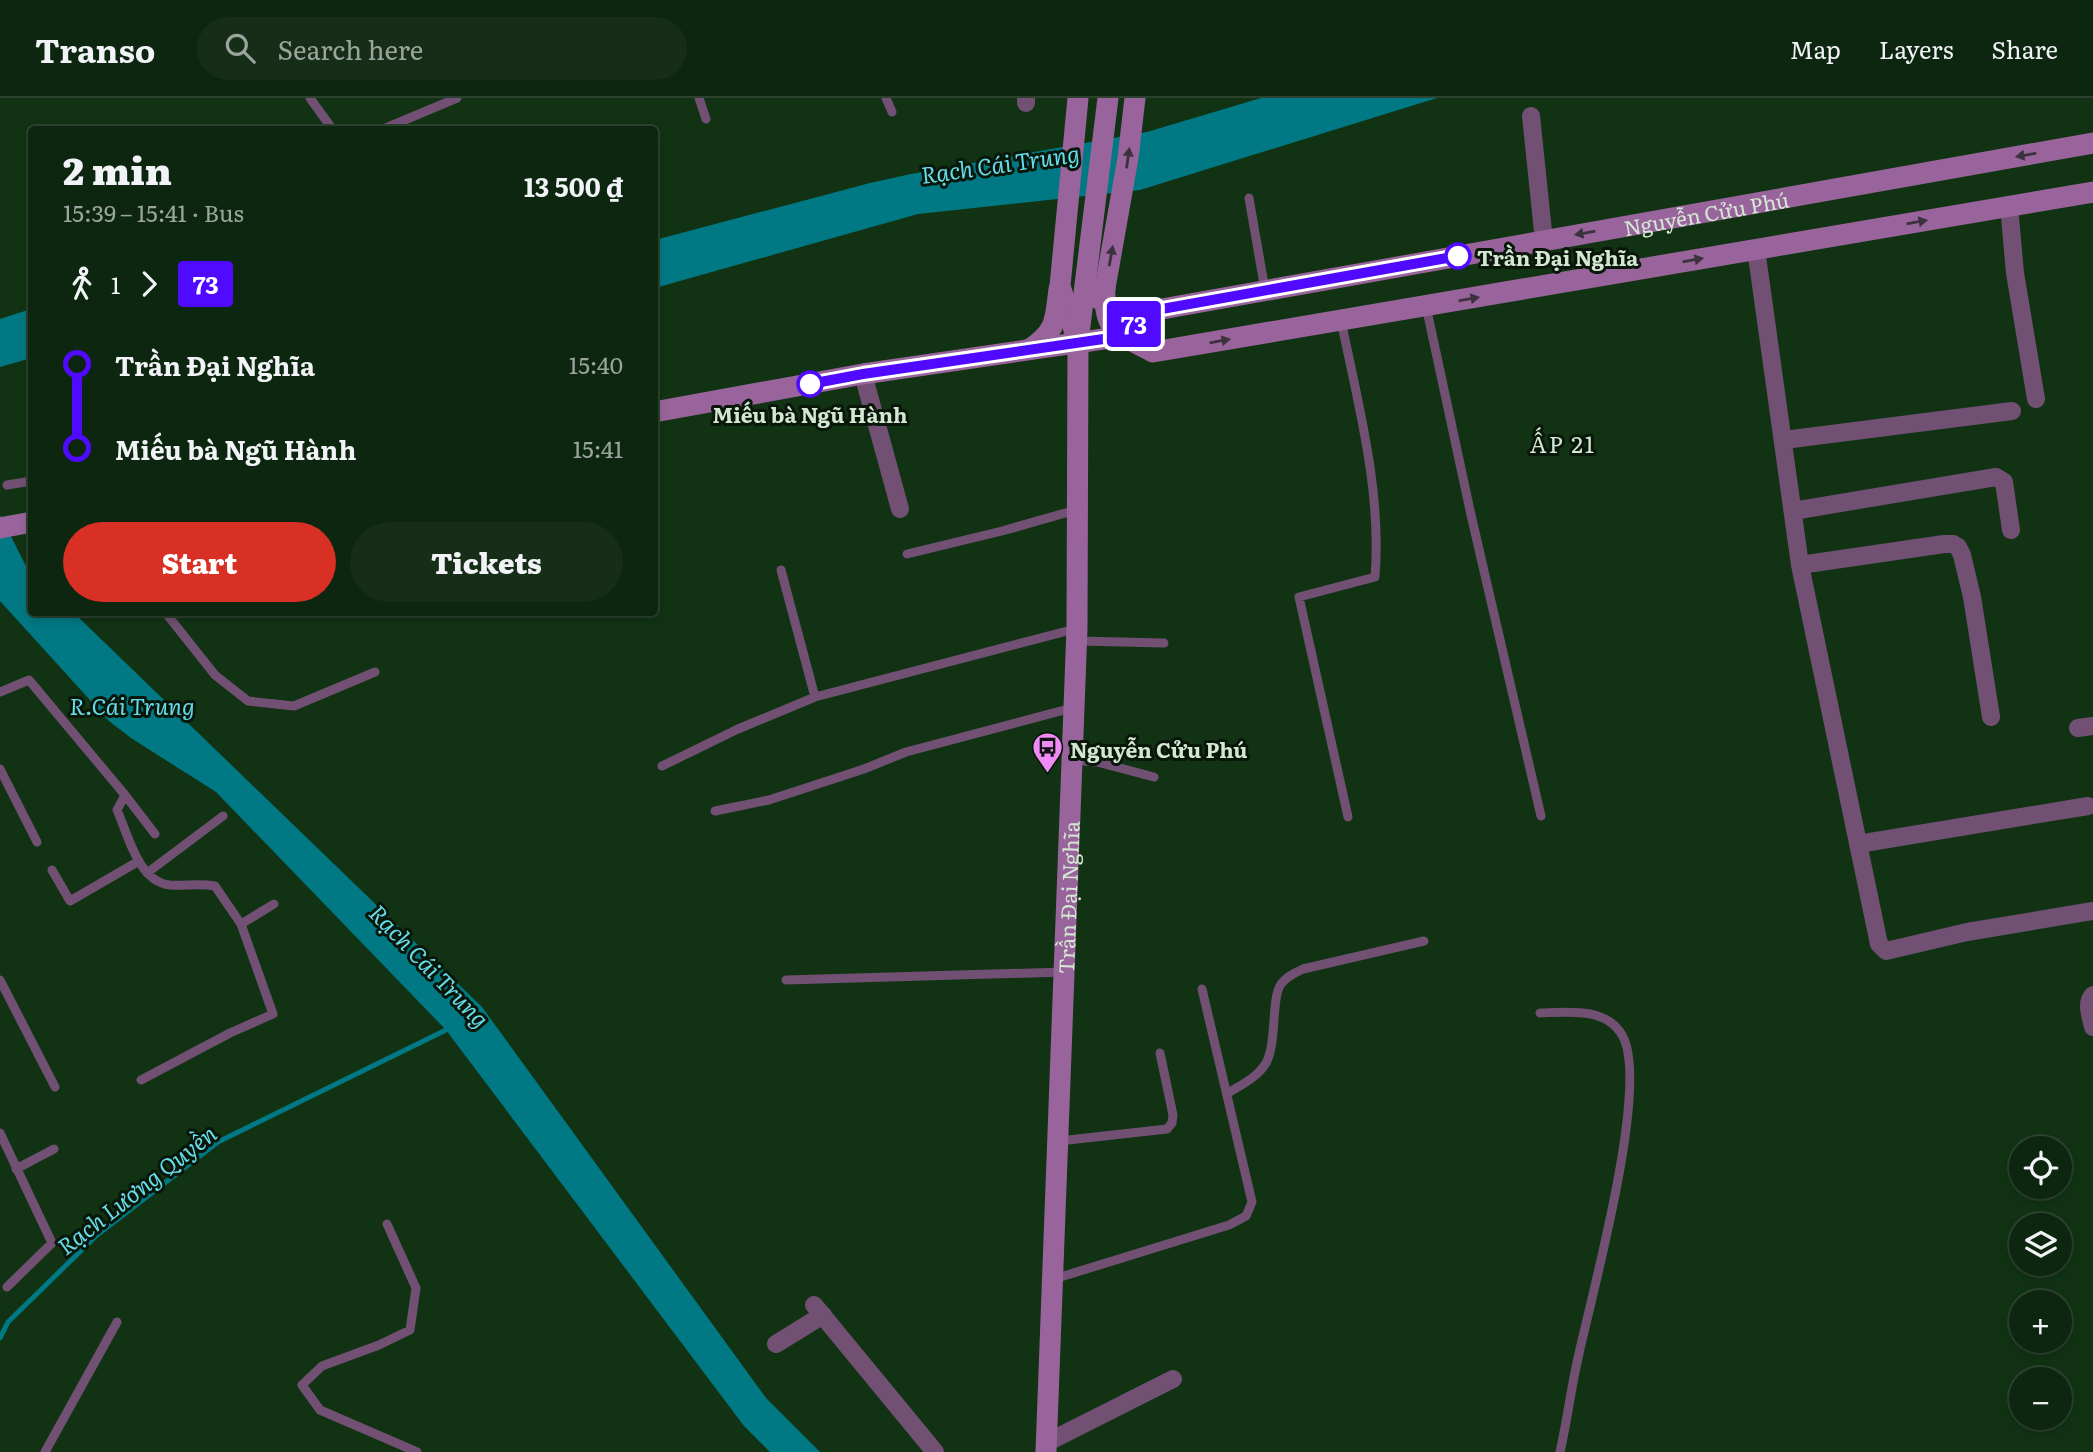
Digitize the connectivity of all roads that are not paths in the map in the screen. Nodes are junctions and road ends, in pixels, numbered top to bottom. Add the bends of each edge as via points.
1 (310, 98) edge
2 (457, 98) edge
3 (699, 98) edge
4 (886, 98) edge
5 (1078, 98) edge
6 (1108, 99) edge
7 (1135, 102) edge
8 (892, 112) dead end
9 (1531, 116) dead end
10 (706, 119) dead end
11 (329, 126) edge
12 (390, 126) edge
13 (2093, 143) edge
14 (2093, 192) edge
15 (1249, 198) dead end
16 (2009, 206) junction
17 (1544, 241) junction
18 (1756, 249) junction
19 (1060, 286) junction
20 (1105, 288) junction
21 (1265, 290) junction
22 (1426, 306) junction
23 (1341, 320) junction
24 (1124, 336) junction
25 (1078, 342) junction
26 (1030, 349) junction
27 (863, 374) junction
28 (2036, 399) dead end
29 (658, 411) edge
30 (2012, 411) dead end
31 (1784, 440) junction
32 (28, 482) edge
33 (6, 485) dead end
34 (900, 509) dead end
35 (1076, 510) junction
36 (1794, 512) junction
37 (28, 523) edge
38 (0, 528) edge
39 (2011, 530) dead end
40 (907, 554) dead end
41 (1800, 565) junction
42 (781, 570) dead end
43 (168, 616) edge
44 (1076, 635) junction
45 (1164, 643) dead end
46 (375, 672) dead end
47 (0, 692) edge
48 (815, 697) junction
49 (1074, 708) junction
50 (1990, 717) dead end
51 (1072, 760) junction
52 (662, 766) dead end
53 (0, 769) edge
54 (1154, 778) dead end
55 (125, 795) junction
56 (2088, 806) dead end
57 (715, 811) dead end
58 (223, 816) dead end
59 (1541, 816) dead end
60 (1348, 817) dead end
61 (155, 834) dead end
62 (37, 842) dead end
63 (1858, 844) junction
64 (139, 861) junction
65 (52, 870) dead end
66 (147, 873) junction
67 (274, 904) dead end
68 (2093, 911) edge
69 (242, 924) junction
70 (1424, 941) dead end
71 (1063, 972) junction
72 (0, 980) edge
73 (786, 980) dead end
74 (1202, 989) dead end
75 (2093, 995) edge
76 (1540, 1013) dead end
77 (2093, 1027) edge
78 (1160, 1053) dead end
79 (141, 1080) dead end
80 (55, 1087) dead end
81 (1228, 1093) junction
82 (0, 1133) edge
83 (1057, 1141) junction
84 (54, 1149) dead end
85 (16, 1169) junction
86 (387, 1224) dead end
87 (1052, 1279) junction
88 (7, 1287) dead end
89 (117, 1322) dead end
90 (776, 1344) dead end
91 (1173, 1378) dead end
92 (1046, 1448) edge
93 (45, 1452) edge
94 (417, 1452) edge
95 (935, 1452) edge
96 (1560, 1452) edge

1 - 11 lane
2 - 12 lane
3 - 10 lane
4 - 8 lane
5 - 19 main road, Trần Đại Nghĩa
6 - 25 main road, Trần Đại Nghĩa
20 -> 7 main road, Trần Đại Nghĩa
9 - 17 street
13 -> 17 main road, Nguyễn Cửu Phú
14 - 16 main road
15 - 21 lane
18 -> 16 main road
16 - 28 street
17 - 21 main road, Nguyễn Cửu Phú
22 -> 18 main road
18 - 31 street
19 - 25 main road, Trần Đại Nghĩa
19 - 26 main road via 1051,329
20 - 24 main road via 1106,319
20 - 25 main road, Trần Đại Nghĩa
21 - 24 main road, Nguyễn Cửu Phú via 1145,312
22 - 23 main road
22 - 59 lane
24 -> 23 main road via 1153,352
23 - 60 lane via 1368,458 1377,546 1375,577 1299,597
24 - 25 main road
25 - 26 main road
25 - 35 main road, Trần Đại Nghĩa
26 - 27 main road
27 - 29 main road
27 - 34 street
30 - 31 street
31 - 36 street
32 - 33 lane
35 - 40 lane
35 - 44 main road, Trần Đại Nghĩa
36 - 39 street via 1996,477 2004,482
36 - 41 street
37 - 38 main road
41 - 50 street via 1944,544 1958,547 1972,597
41 - 63 street
42 - 48 lane
43 - 46 lane via 215,675 248,701 294,706
44 - 45 lane
44 - 48 lane
44 - 49 main road, Trần Đại Nghĩa
47 - 55 lane via 29,680
48 - 52 lane
49 - 51 main road, Trần Đại Nghĩa
49 - 57 lane via 906,752 769,800
51 - 54 lane
51 - 71 main road, Trần Đại Nghĩa
53 - 62 lane
55 - 61 lane
55 - 64 lane via 117,810
56 - 63 street
58 - 66 lane
63 - 68 street via 1879,944 1886,951
64 - 65 lane via 71,901
64 - 66 lane
66 - 69 lane via 164,884 215,886
67 - 69 lane
69 - 79 lane via 273,1014
70 - 81 lane via 1303,969 1287,977 1279,986 1266,1063
71 - 73 lane
71 - 83 main road, Trần Đại Nghĩa
72 - 80 lane
74 - 81 lane
75 - 77 street via 2088,1005
76 - 96 lane via 1588,1013 1613,1024 1623,1036 1631,1069 1630,1101 1610,1216
78 - 83 lane via 1173,1115 1167,1129
81 - 87 lane via 1252,1202 1246,1216
82 - 85 lane
83 - 87 main road, Trần Đại Nghĩa
84 - 85 lane
85 - 88 lane via 52,1242
86 - 94 lane via 416,1288 410,1330 322,1366 302,1385 320,1410
87 - 92 main road, Trần Đại Nghĩa
89 - 93 lane
90 - 95 street via 819,1310
91 - 92 street

